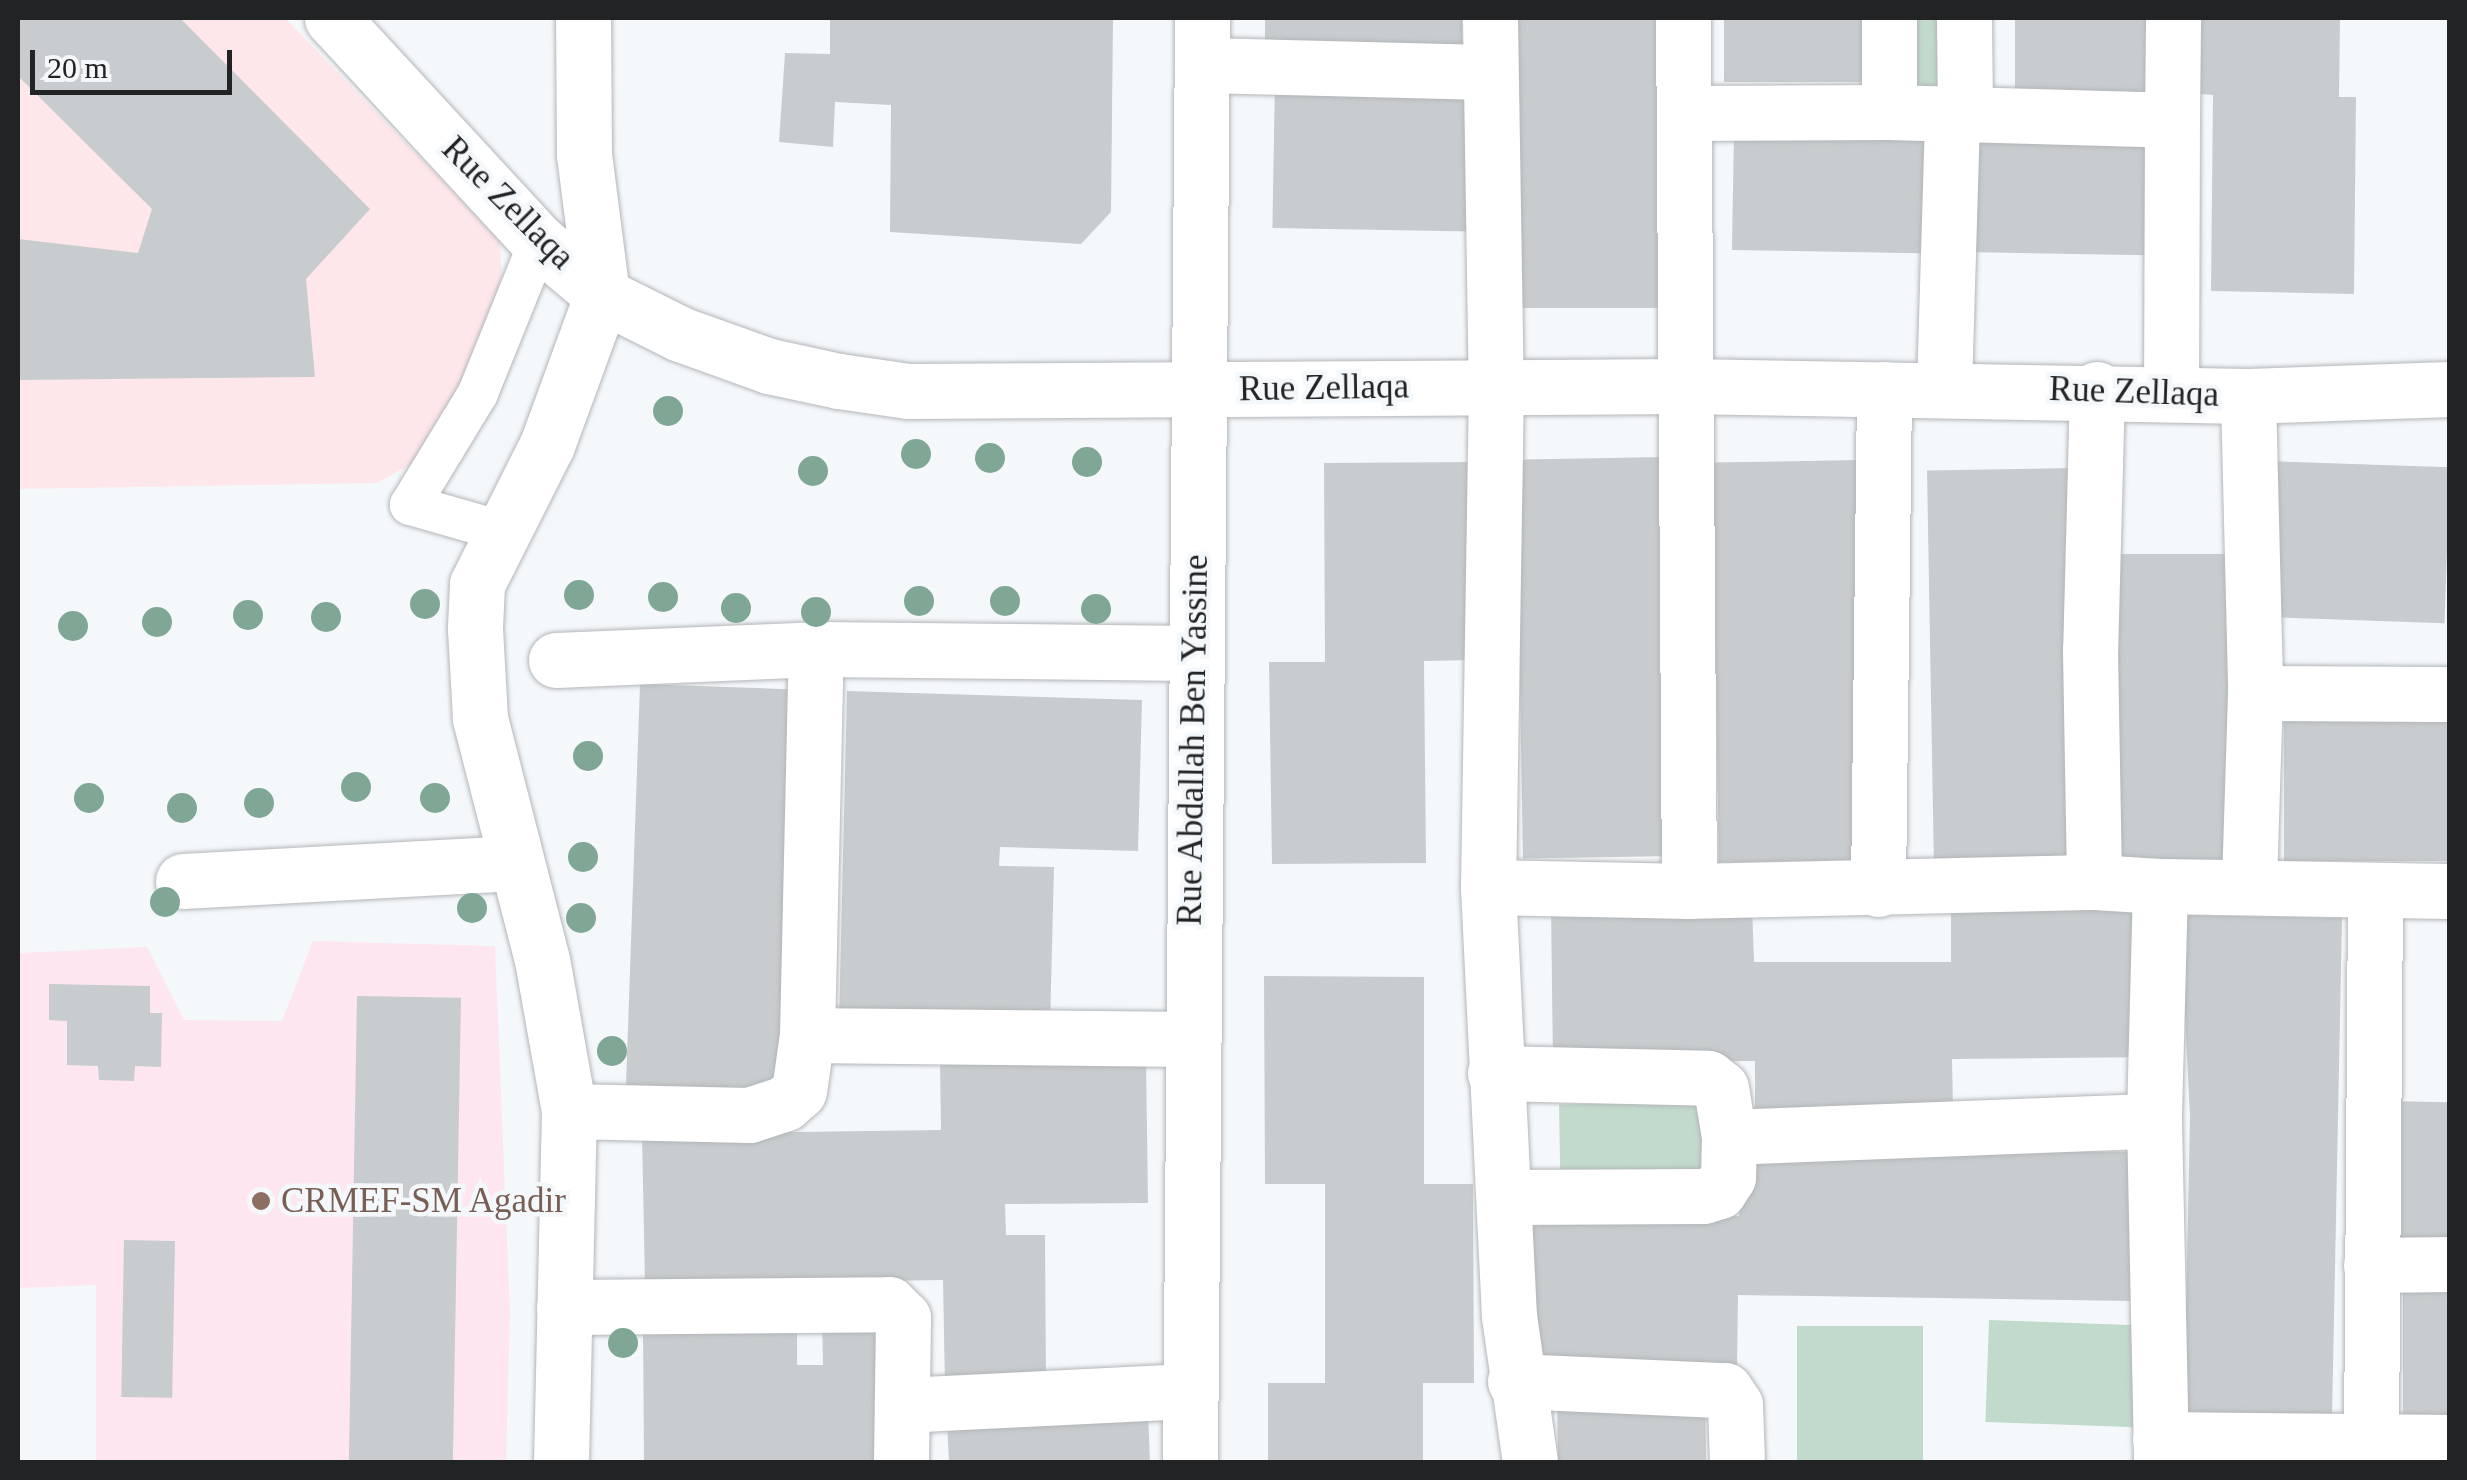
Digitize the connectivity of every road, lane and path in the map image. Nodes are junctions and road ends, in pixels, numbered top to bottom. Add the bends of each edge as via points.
1 (332, 18) edge
2 (583, 18) edge
3 (1490, 18) edge
4 (1683, 18) edge
5 (1889, 18) edge
6 (1964, 18) edge
7 (2174, 18) edge
8 (1202, 41) edge
9 (1490, 72) junction
10 (1889, 112) junction
11 (1958, 113) junction
12 (1685, 114) junction
13 (2172, 120) junction
14 (539, 242) junction
15 (602, 295) junction
16 (1496, 385) junction
17 (1686, 386) junction
18 (1884, 388) junction
19 (1944, 388) junction
20 (2097, 389) junction
21 (2450, 389) edge
22 (1197, 391) junction
23 (2171, 394) junction
24 (2248, 396) junction
25 (505, 532) junction
26 (816, 649) junction
27 (1192, 653) junction
28 (556, 660) dead end
29 (2255, 693) junction
30 (2450, 694) edge
31 (514, 862) junction
32 (183, 881) dead end
33 (2094, 882) junction
34 (2160, 886) junction
35 (1488, 887) junction
36 (2249, 887) junction
37 (1878, 888) junction
38 (1689, 891) junction
39 (2450, 891) edge
40 (2376, 894) junction
41 (807, 1036) junction
42 (1190, 1039) junction
43 (1495, 1074) junction
44 (569, 1110) junction
45 (2154, 1122) junction
46 (1729, 1136) junction
47 (1507, 1198) junction
48 (2450, 1264) edge
49 (2371, 1265) junction
50 (564, 1307) junction
51 (1515, 1381) junction
52 (1191, 1391) junction
53 (902, 1405) junction
54 (2371, 1440) junction
55 (2450, 1442) edge
56 (2161, 1451) edge
57 (561, 1462) edge
58 (901, 1462) edge
59 (1190, 1462) edge
60 (1530, 1462) edge
61 (1737, 1462) edge

1 - 14 street, Rue Zellaqa
2 - 15 street via 584,155
3 - 9 street
4 - 12 street
5 - 10 street
6 - 11 street
7 - 13 street
8 - 9 street
8 - 22 street, Rue Abdallah Ben Yassine
9 - 16 street
10 - 11 street
10 - 12 street
11 - 13 street
11 - 19 street
12 - 17 street
13 - 23 street
14 - 15 street, Rue Zellaqa
14 - 25 lane via 478,393 410,505
15 - 22 street, Rue Zellaqa via 716,347 839,381 908,390
15 - 25 street via 575,379
16 - 17 street, Rue Zellaqa
16 - 22 street, Rue Zellaqa
16 - 35 street
17 - 18 street, Rue Zellaqa
17 - 38 street
18 - 19 street, Rue Zellaqa
18 - 37 street
19 - 20 street, Rue Zellaqa
20 - 23 street, Rue Zellaqa
20 - 33 street via 2090,650
21 - 24 street, Rue Zellaqa
22 - 27 street, Rue Abdallah Ben Yassine
23 - 24 street, Rue Zellaqa
24 - 29 street
25 - 31 street via 478,584 476,628 480,718
26 - 27 street
26 - 28 street
26 - 41 street
27 - 42 street, Rue Abdallah Ben Yassine
29 - 30 street
29 - 36 street
31 - 32 street
31 - 44 street via 542,960
33 - 34 street
33 - 37 street
34 - 36 street
34 - 45 street
35 - 38 street
35 - 43 street
36 - 40 street
37 - 38 street
39 - 40 street
40 - 49 street
41 - 42 street
41 - 44 street via 799,1091 766,1112
42 - 52 street, Rue Abdallah Ben Yassine
43 - 46 street via 1708,1078 1721,1088
43 - 47 street
44 - 50 street
45 - 46 street
45 - 56 street
46 - 47 street via 1728,1177 1719,1191 1704,1196 1680,1202
47 - 51 street
48 - 49 street
49 - 54 street
50 - 53 street via 875,1300 903,1318
50 - 57 street
51 - 60 street
51 - 61 street via 1724,1390 1735,1405
52 - 53 street
52 - 59 street, Rue Abdallah Ben Yassine
53 - 58 street
54 - 55 street
54 - 56 street

